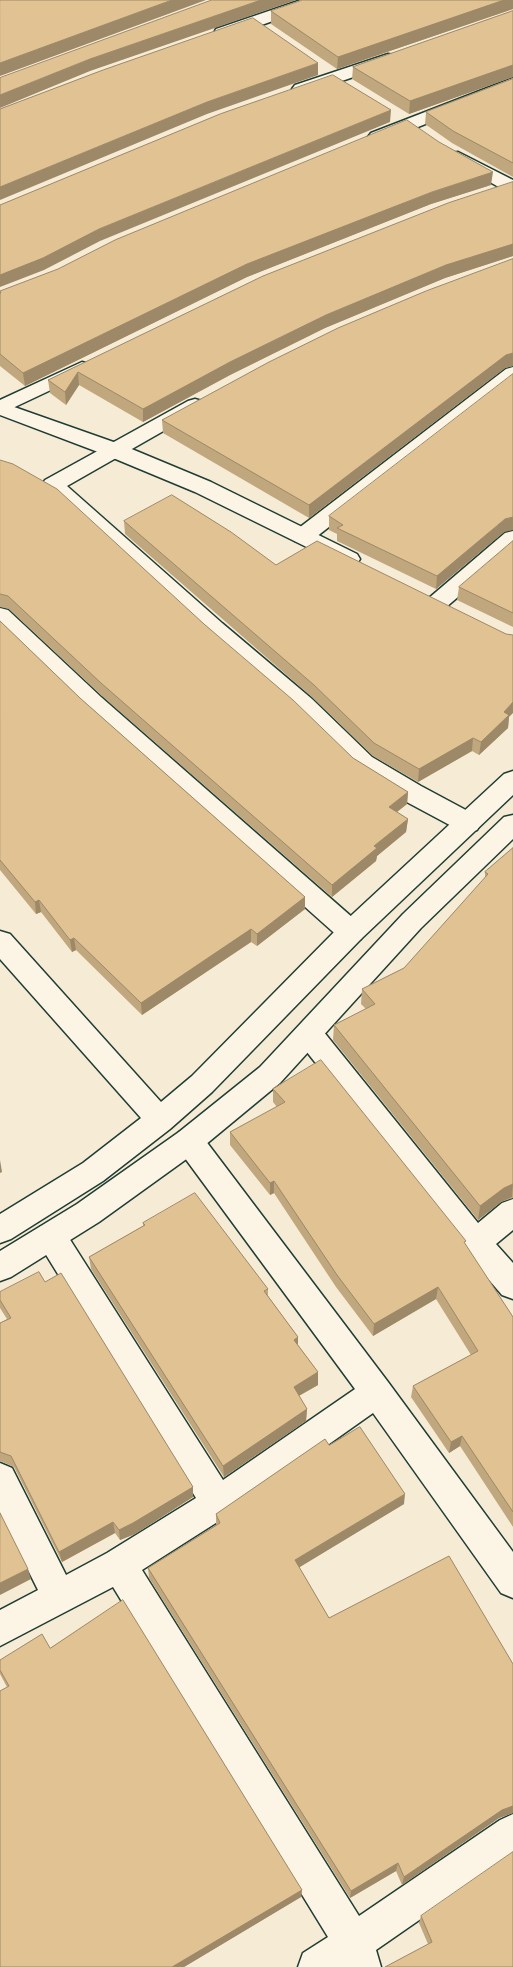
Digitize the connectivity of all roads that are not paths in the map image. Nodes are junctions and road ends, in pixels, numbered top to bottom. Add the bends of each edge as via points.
1 (317, 0) edge
2 (255, 22) junction
3 (271, 33) edge
4 (211, 37) edge
5 (401, 55) edge
6 (319, 67) dead end
7 (335, 78) junction
8 (513, 83) edge
9 (351, 88) edge
10 (283, 96) edge
11 (392, 113) dead end
12 (416, 128) junction
13 (359, 144) edge
14 (445, 149) edge
15 (508, 179) edge
16 (484, 195) edge
17 (97, 360) edge
18 (513, 373) edge
19 (208, 398) edge
20 (0, 408) edge
21 (114, 450) junction
22 (303, 536) junction
23 (513, 538) edge
24 (366, 567) edge
25 (437, 603) edge
26 (0, 616) edge
27 (513, 780) edge
28 (468, 823) junction
29 (513, 824) edge
30 (351, 932) junction
31 (0, 941) edge
32 (309, 1034) junction
33 (160, 1120) junction
34 (189, 1141) junction
35 (513, 1212) edge
36 (0, 1230) edge
37 (51, 1236) junction
38 (476, 1243) junction
39 (0, 1267) edge
40 (513, 1285) edge
41 (377, 1392) junction
42 (0, 1479) edge
43 (218, 1502) junction
44 (119, 1565) junction
45 (513, 1581) edge
46 (59, 1598) junction
47 (0, 1629) edge
48 (510, 1842) edge
49 (358, 1955) edge
50 (316, 1967) edge

1 - 2 street
2 - 3 street
2 - 4 street
5 - 7 street
6 - 7 street
7 - 9 street
7 - 10 street
8 - 12 street
11 - 12 street
12 - 13 street
14 - 15 street
15 - 16 street
17 - 20 street
18 - 22 street
19 - 21 street
20 - 21 street
21 - 22 street via 203,487
21 - 28 street via 53,484 303,705 362,763
22 - 24 street
23 - 25 street
26 - 30 street
27 - 28 street
28 - 30 street
29 - 32 street via 412,921
30 - 33 street via 202,1084
31 - 33 street
32 - 34 street via 270,1075
32 - 38 street
33 - 36 street via 93,1172
34 - 37 street
34 - 41 street
35 - 38 street
37 - 39 street
37 - 43 street
38 - 40 street
41 - 43 street
41 - 45 street
42 - 46 street
43 - 44 street
44 - 46 street
44 - 49 street
46 - 47 street
48 - 49 street
49 - 50 street

